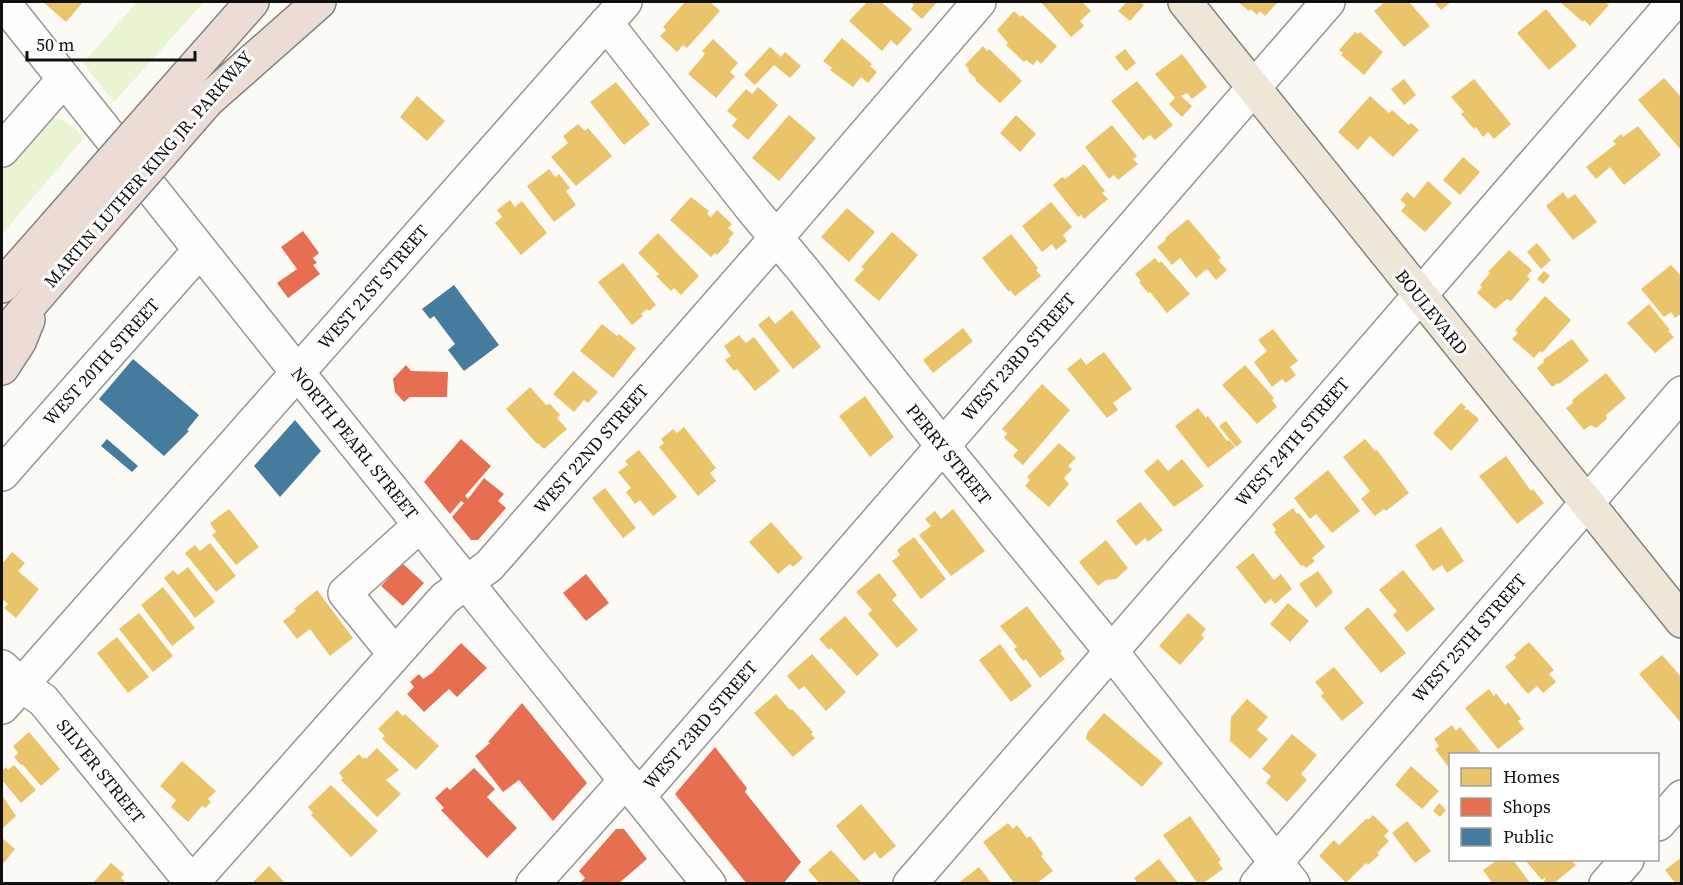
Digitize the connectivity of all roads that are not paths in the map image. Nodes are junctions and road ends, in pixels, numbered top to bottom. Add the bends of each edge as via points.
1 (3, 2) edge
2 (234, 2) edge
3 (252, 2) edge
4 (295, 2) edge
5 (319, 2) edge
6 (978, 2) edge
7 (1185, 2) edge
8 (1328, 2) edge
9 (1674, 2) edge
10 (616, 12) edge
11 (64, 79) junction
12 (1252, 87) junction
13 (197, 89) junction
14 (2, 150) edge
15 (55, 226) junction
16 (776, 238) junction
17 (200, 250) junction
18 (2, 273) edge
19 (2, 286) edge
20 (1419, 295) junction
21 (38, 296) junction
22 (2, 337) edge
23 (2, 368) edge
24 (298, 373) junction
25 (1682, 393) edge
26 (942, 445) junction
27 (2, 474) edge
28 (1585, 503) junction
29 (420, 525) junction
30 (466, 582) junction
31 (1682, 621) edge
32 (1111, 651) junction
33 (394, 653) junction
34 (8, 687) edge
35 (632, 788) junction
36 (1682, 797) edge
37 (1659, 823) edge
38 (1626, 861) edge
39 (1275, 876) edge
40 (192, 883) edge
41 (533, 884) edge
42 (709, 884) edge
43 (910, 884) edge
44 (1606, 884) edge

1 - 11 street, NORTH PEARL STREET
2 - 13 highway
3 - 13 highway, MARTIN LUTHER KING JR. PARKWAY
4 - 13 highway, MARTIN LUTHER KING JR. PARKWAY
5 - 13 highway
6 - 16 street, WEST 22ND STREET
7 - 12 main road, BOULEVARD
8 - 12 street, WEST 23RD STREET
9 - 20 street, WEST 24TH STREET
10 - 16 street, PERRY STREET
10 - 24 street, WEST 21ST STREET
11 - 14 street
11 - 17 street, NORTH PEARL STREET
12 - 20 main road, BOULEVARD
12 - 26 street, WEST 23RD STREET
13 - 15 highway, MARTIN LUTHER KING JR. PARKWAY, bridge
13 - 21 highway, MARTIN LUTHER KING JR. PARKWAY, bridge via 78,249
15 - 18 highway
15 - 19 highway, MARTIN LUTHER KING JR. PARKWAY
16 - 26 street, PERRY STREET
16 - 30 street, WEST 22ND STREET via 489,566
17 - 24 street, NORTH PEARL STREET
17 - 27 street, WEST 20TH STREET
20 - 28 main road, BOULEVARD
20 - 32 street, WEST 24TH STREET
21 - 22 highway, MARTIN LUTHER KING JR. PARKWAY
21 - 23 highway via 19,342
24 - 29 street, NORTH PEARL STREET
24 - 34 street, WEST 21ST STREET
25 - 28 street, WEST 25TH STREET
26 - 32 street, PERRY STREET
26 - 35 street, WEST 23RD STREET
28 - 31 main road, BOULEVARD
28 - 39 street, WEST 25TH STREET
29 - 30 street, NORTH PEARL STREET
29 - 33 street via 345,593
30 - 33 street, WEST 22ND STREET via 445,598
30 - 35 street, NORTH PEARL STREET
32 - 39 street, PERRY STREET
32 - 43 street, WEST 24TH STREET
33 - 40 street, WEST 22ND STREET
34 - 40 street, SILVER STREET via 43,700
35 - 41 street, WEST 23RD STREET
35 - 42 street, NORTH PEARL STREET
36 - 37 street
38 - 44 street

